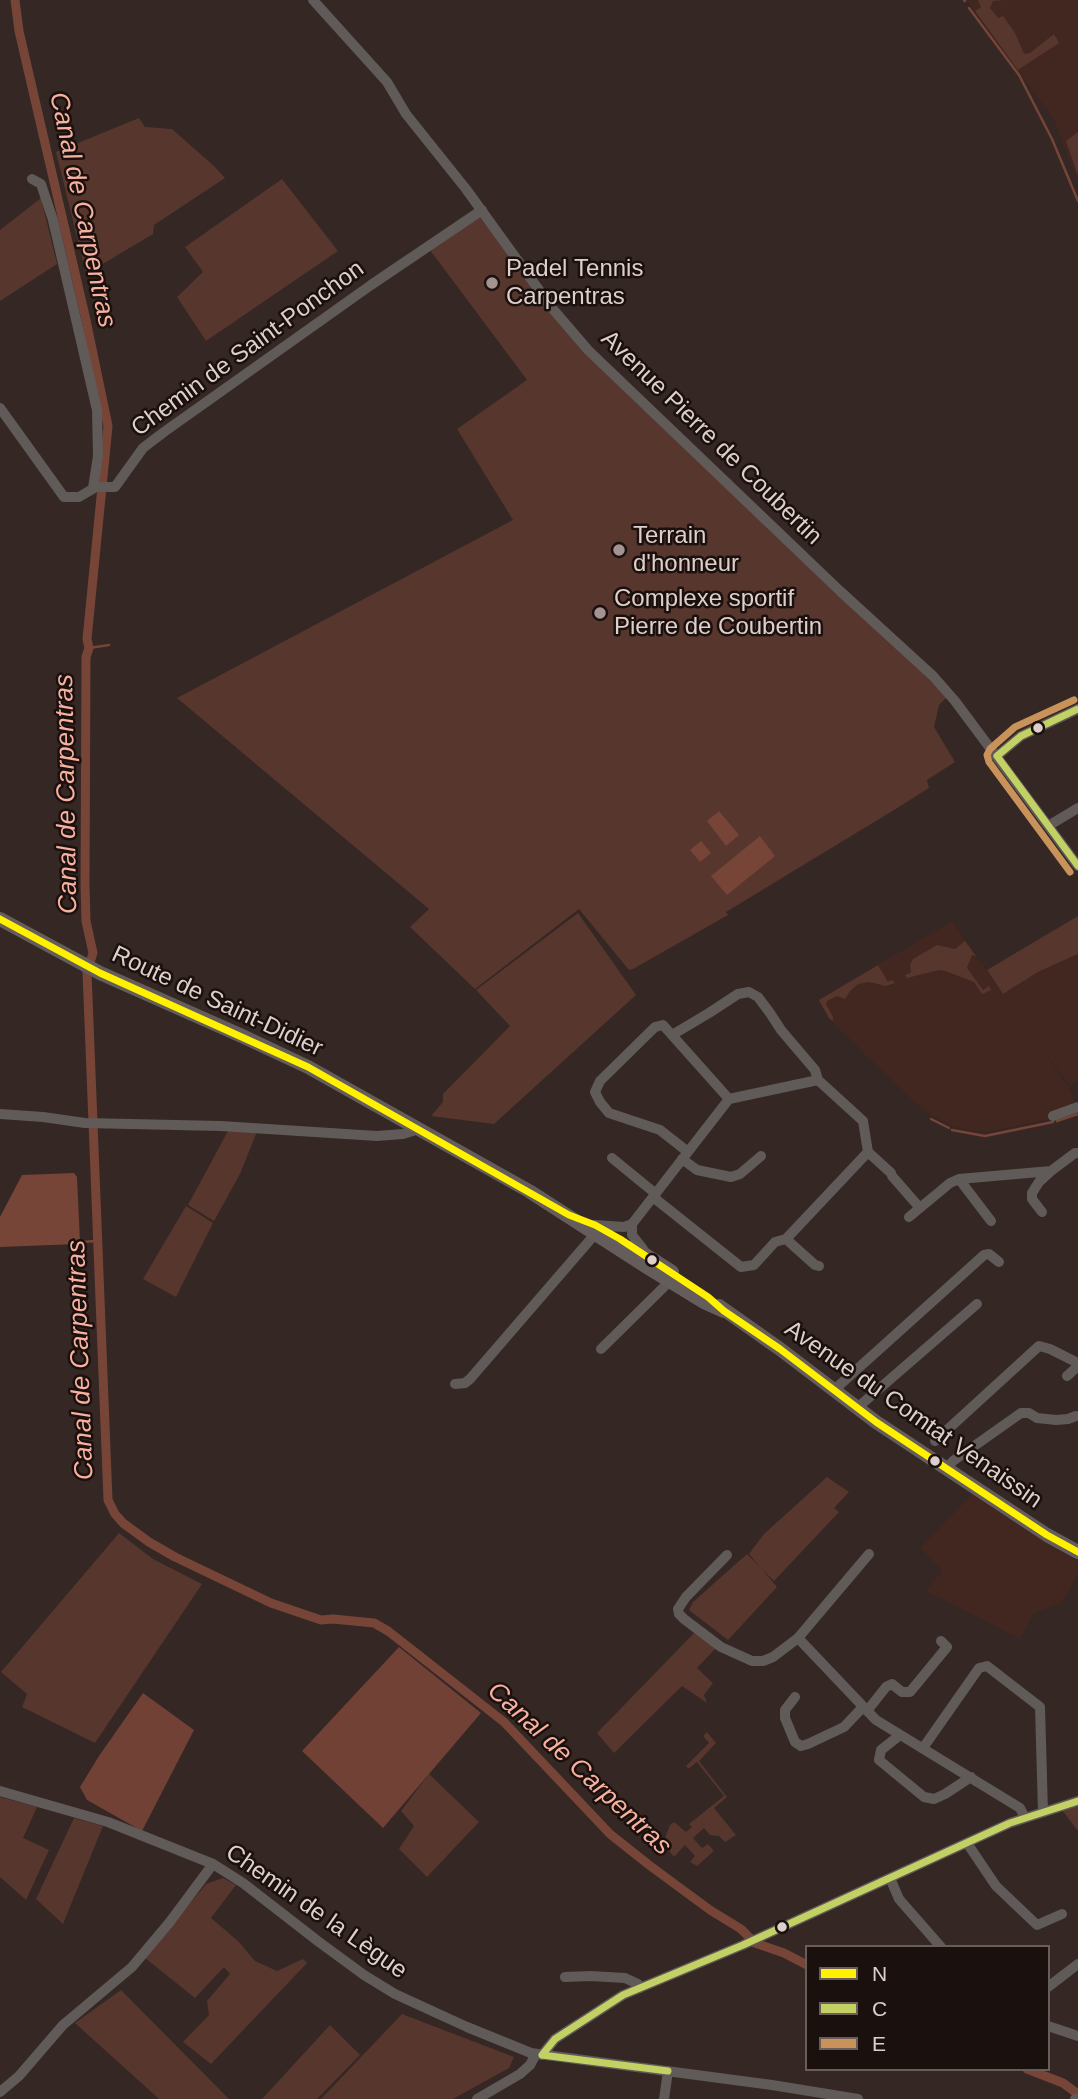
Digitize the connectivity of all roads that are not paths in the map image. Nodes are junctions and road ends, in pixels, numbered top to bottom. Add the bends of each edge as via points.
1 (313, 0) edge
2 (32, 179) dead end
3 (482, 210) junction
4 (0, 408) edge
5 (94, 488) junction
6 (1078, 709) edge
7 (997, 756) junction
8 (1078, 808) edge
9 (1048, 826) junction
10 (1078, 866) edge
11 (0, 919) edge
12 (672, 1035) junction
13 (818, 1080) junction
14 (729, 1099) junction
15 (1078, 1107) edge
16 (0, 1114) edge
17 (1053, 1116) dead end
18 (415, 1127) junction
19 (868, 1152) junction
20 (1078, 1153) edge
21 (685, 1156) junction
22 (761, 1156) dead end
23 (612, 1158) dead end
24 (1051, 1171) junction
25 (959, 1179) junction
26 (655, 1195) junction
27 (920, 1208) junction
28 (1042, 1212) dead end
29 (909, 1217) dead end
30 (991, 1221) dead end
31 (626, 1230) junction
32 (598, 1232) junction
33 (786, 1239) junction
34 (632, 1258) junction
35 (999, 1262) dead end
36 (819, 1266) dead end
37 (673, 1278) junction
38 (977, 1304) dead end
39 (601, 1349) dead end
40 (1078, 1364) edge
41 (1067, 1376) dead end
42 (456, 1384) dead end
43 (834, 1390) junction
44 (857, 1408) junction
45 (1076, 1416) dead end
46 (935, 1441) dead end
47 (947, 1468) junction
48 (1078, 1552) edge
49 (869, 1553) dead end
50 (727, 1555) dead end
51 (798, 1638) junction
52 (940, 1641) dead end
53 (795, 1696) dead end
54 (865, 1709) junction
55 (900, 1735) junction
56 (923, 1748) junction
57 (971, 1777) junction
58 (0, 1791) edge
59 (1078, 1801) edge
60 (1043, 1812) junction
61 (1026, 1818) junction
62 (967, 1843) junction
63 (213, 1864) junction
64 (890, 1878) junction
65 (1062, 1914) dead end
66 (939, 1945) edge
67 (1078, 1964) edge
68 (565, 1978) dead end
69 (1050, 1985) edge
70 (640, 1987) junction
71 (1050, 2027) edge
72 (1078, 2036) edge
73 (539, 2054) junction
74 (668, 2071) junction
75 (0, 2092) edge
76 (477, 2099) edge
77 (664, 2099) edge
78 (858, 2099) edge

1 - 3 street, Avenue Pierre de Coubertin via 387,82 406,114
2 - 5 street via 41,184 54,220 97,410
3 - 5 street, Chemin de Saint-Ponchon via 164,432 143,448 115,487
3 - 7 street, Avenue Pierre de Coubertin via 588,350 933,676
4 - 5 street, Chemin de Saint-Ponchon via 64,497
6 - 7 street via 1021,736
7 - 9 street, Avenue Pierre de Coubertin
8 - 9 street
9 - 10 street, Avenue Pierre de Coubertin
11 - 18 main road, Route de Saint-Didier via 90,969 276,1051
12 - 13 street via 738,994 749,992 758,997
12 - 14 street
12 - 21 street via 663,1025 655,1027 600,1081 595,1092 609,1113 660,1130
13 - 14 street
13 - 19 street via 863,1121
14 - 21 street
15 - 17 street
16 - 18 street via 85,1123 377,1136 403,1135
18 - 32 main road, Avenue du Comtat Venaissin
19 - 27 street
19 - 33 street
20 - 24 street
21 - 22 street via 697,1170 731,1177
21 - 26 street
23 - 26 street
24 - 25 street
24 - 28 street via 1032,1193
25 - 27 street
25 - 30 street
26 - 31 street
26 - 33 street via 741,1267 754,1265 775,1242
27 - 29 street
31 - 32 main road, Avenue du Comtat Venaissin
31 - 34 street
31 - 37 main road, Avenue du Comtat Venaissin
32 - 34 main road, Avenue du Comtat Venaissin
32 - 42 street via 470,1379
33 - 36 street
34 - 37 main road, Avenue du Comtat Venaissin
35 - 43 street via 984,1255
37 - 39 street
37 - 43 main road, Avenue du Comtat Venaissin
38 - 44 street
40 - 41 street
40 - 46 street via 1039,1346
43 - 44 main road, Avenue du Comtat Venaissin
44 - 47 main road, Avenue du Comtat Venaissin
45 - 47 street via 1056,1420 1021,1413
47 - 48 main road, Avenue du Comtat Venaissin
49 - 51 street
50 - 51 street via 686,1597 679,1614 722,1647 752,1661 773,1657
51 - 54 street
52 - 54 street via 947,1647 910,1692 892,1684
53 - 54 street via 785,1717 800,1746 844,1727
54 - 55 street
55 - 56 street
55 - 57 street via 881,1750 879,1760 925,1797 934,1799
56 - 57 street
56 - 60 street via 979,1668 987,1666 1040,1707
57 - 61 street via 1020,1808
58 - 63 street, Chemin de la Lègue via 108,1822
59 - 60 street
60 - 61 street
61 - 62 street
62 - 64 street
62 - 65 street via 996,1886 1037,1925
63 - 73 street, Chemin de la Lègue via 395,1994
63 - 75 street via 132,1967 63,2025
64 - 66 street via 899,1899
64 - 70 street
67 - 69 street
68 - 70 street via 625,1978
70 - 73 street via 604,2006
71 - 72 street
73 - 74 street, Chemin de la Lègue
73 - 76 street via 520,2074
74 - 77 street
74 - 78 street, Chemin de la Lègue

